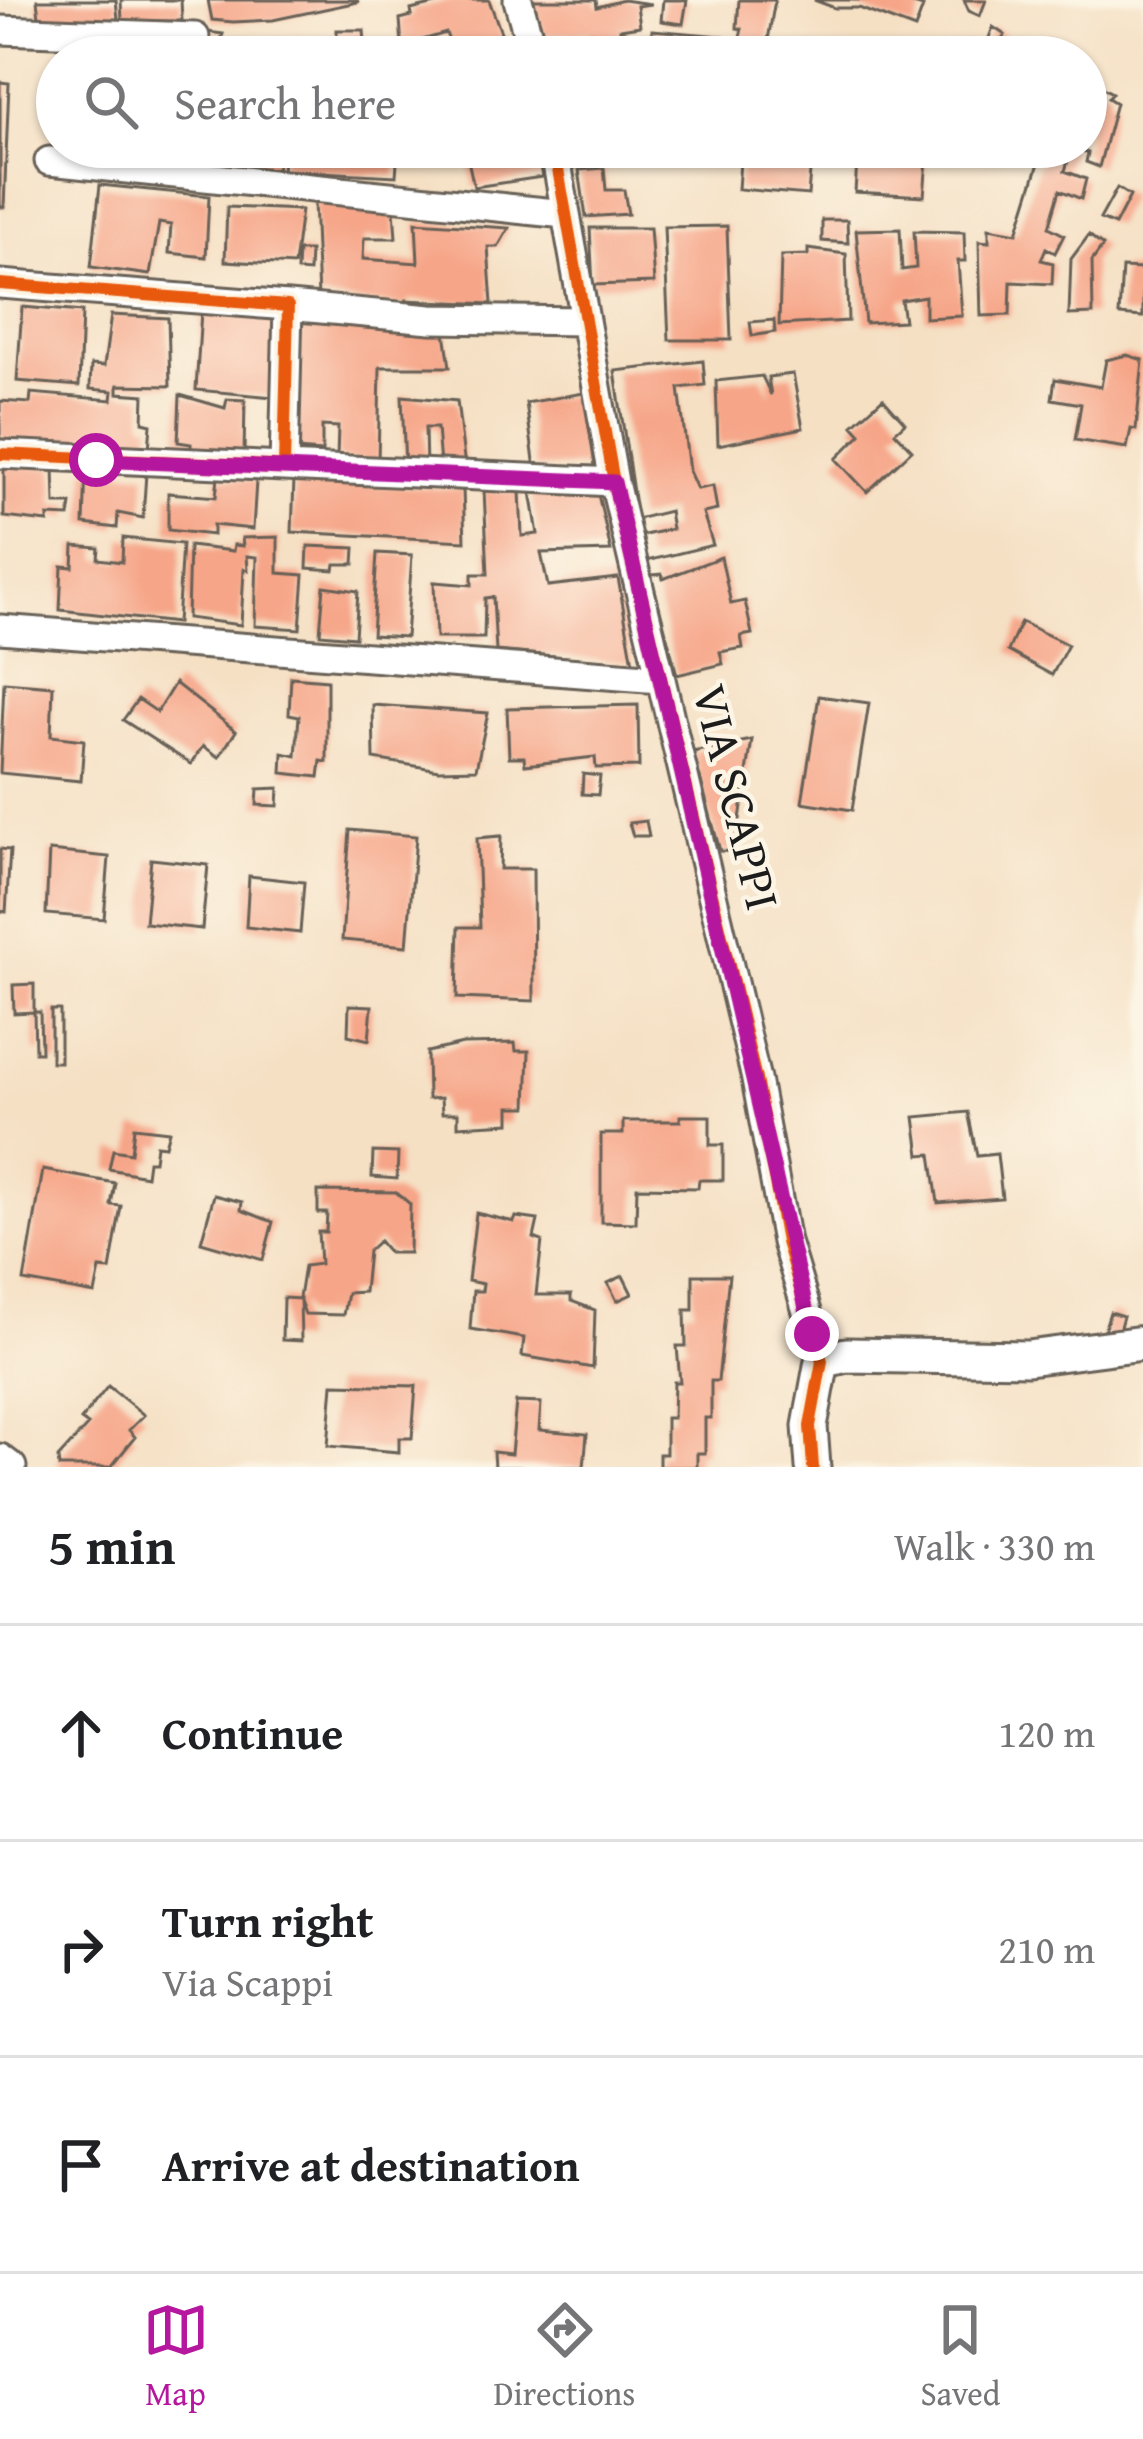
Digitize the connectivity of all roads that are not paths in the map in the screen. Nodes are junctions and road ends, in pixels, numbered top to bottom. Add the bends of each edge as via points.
1 (518, 0) edge
2 (0, 30) edge
3 (167, 36) edge
4 (527, 36) edge
5 (242, 168) edge
6 (558, 168) edge
7 (566, 214) junction
8 (0, 284) edge
9 (288, 306) junction
10 (584, 321) junction
11 (0, 454) edge
12 (284, 467) junction
13 (614, 482) junction
14 (0, 629) edge
15 (660, 679) junction
16 (1143, 1343) edge
17 (822, 1361) junction
18 (0, 1458) edge
19 (11, 1467) edge
20 (813, 1467) edge

1 - 4 street
2 - 3 street
5 - 7 street
6 - 7 street, VIA SCAPPI
7 - 10 street, VIA SCAPPI
8 - 9 street
9 - 10 street
9 - 12 street
10 - 13 street, VIA SCAPPI
11 - 12 street
12 - 13 street
13 - 15 street, VIA SCAPPI
14 - 15 street
15 - 17 street, VIA SCAPPI via 756,1079 786,1241
16 - 17 street via 1028,1358 846,1354
17 - 20 street, VIA SCAPPI via 810,1426
18 - 19 street

